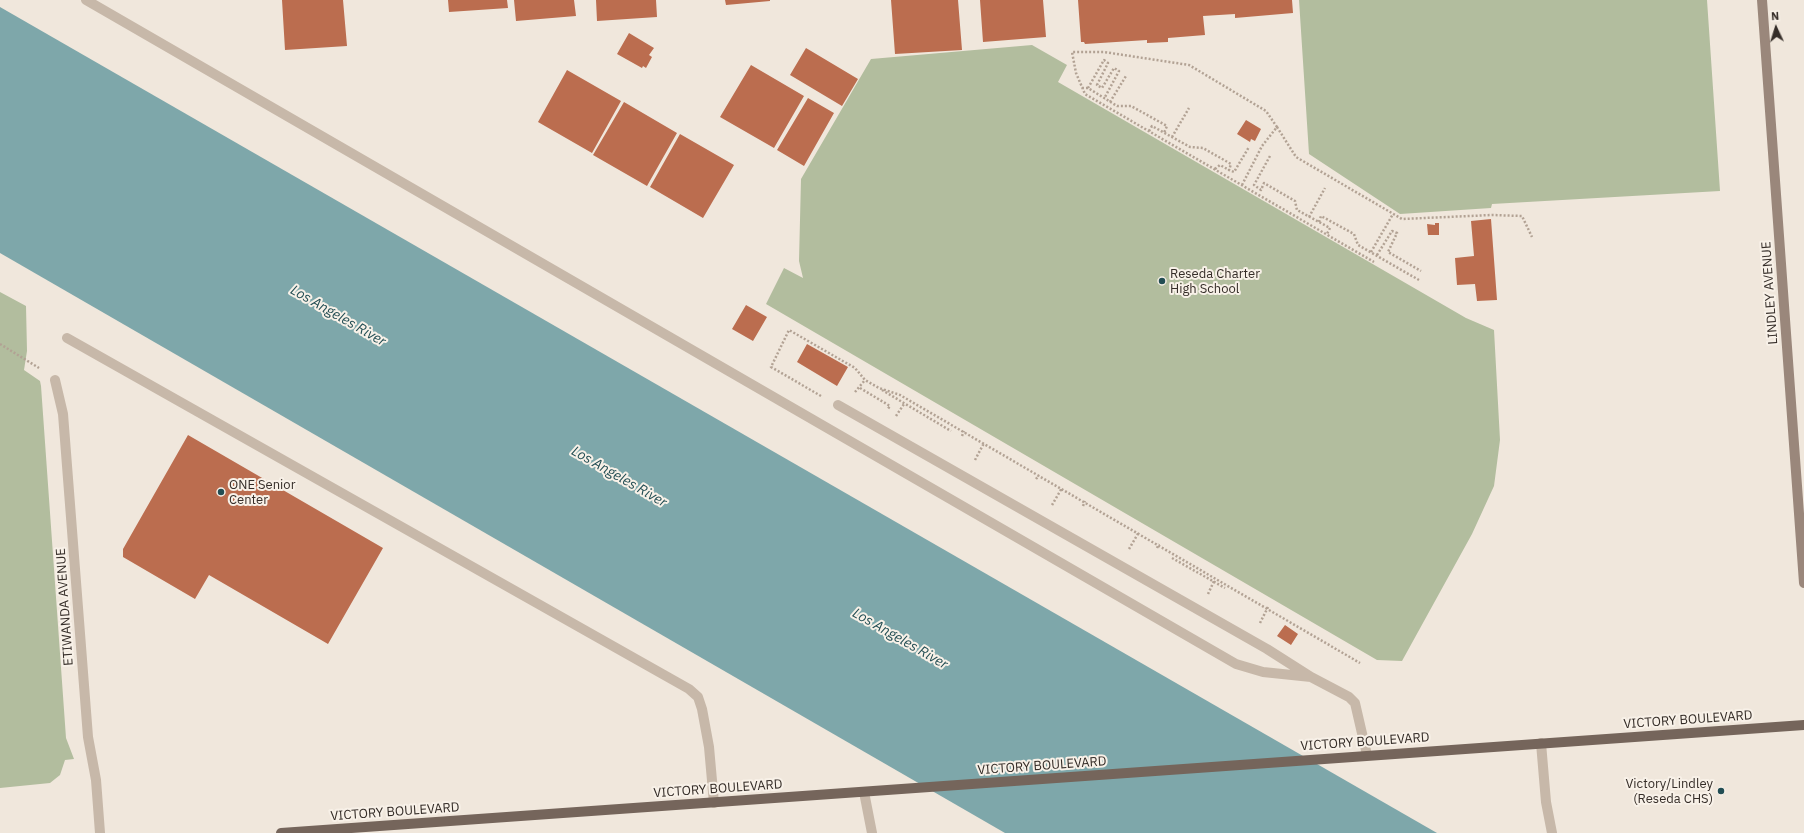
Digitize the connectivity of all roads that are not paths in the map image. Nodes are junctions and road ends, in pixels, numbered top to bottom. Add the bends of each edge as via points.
1 (86, 0) edge
2 (1762, 0) edge
3 (67, 338) dead end
4 (55, 380) road end
5 (838, 405) road end
6 (1804, 583) edge
7 (1311, 677) junction
8 (1804, 725) edge
9 (1541, 743) junction
10 (1367, 755) junction
11 (864, 792) junction
12 (714, 803) junction
13 (100, 833) edge
14 (281, 833) edge
15 (872, 833) edge
16 (1552, 833) edge

1 - 7 lane via 1236,664 1263,672
2 - 6 main road, LINDLEY AVENUE
3 - 12 lane via 689,689 698,697 702,709
4 - 13 lane, ETIWANDA AVENUE via 63,414 88,737 96,780
5 - 7 lane via 1267,649
7 - 10 lane via 1349,697 1355,703
8 - 9 main road, VICTORY BOULEVARD
9 - 10 main road, VICTORY BOULEVARD
9 - 16 lane via 1546,802
10 - 11 main road, VICTORY BOULEVARD
11 - 12 main road, VICTORY BOULEVARD
11 - 15 lane
12 - 14 main road, VICTORY BOULEVARD

